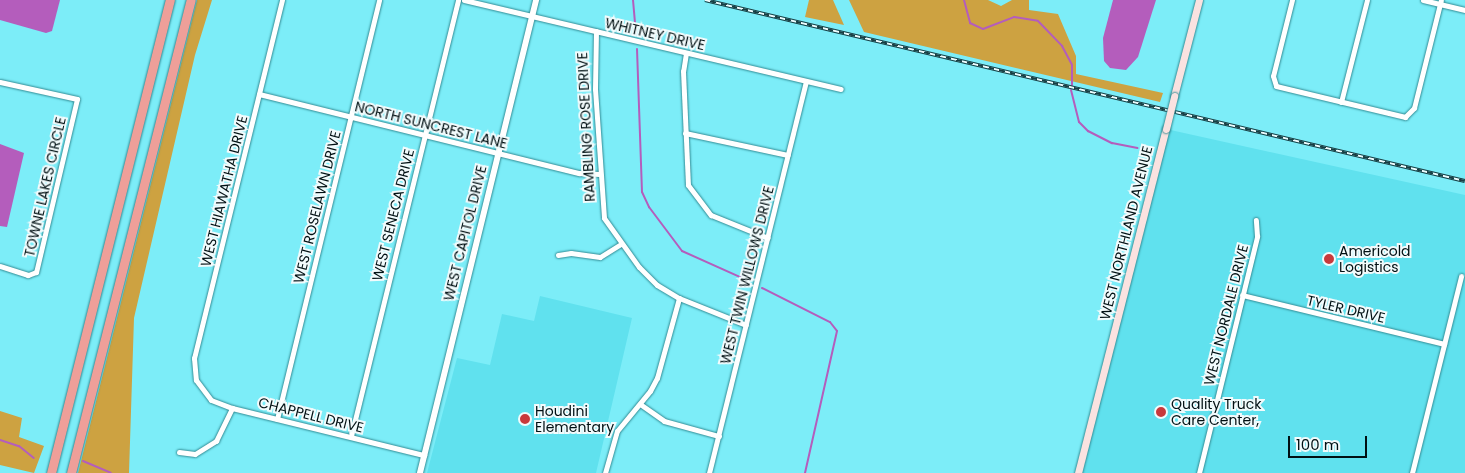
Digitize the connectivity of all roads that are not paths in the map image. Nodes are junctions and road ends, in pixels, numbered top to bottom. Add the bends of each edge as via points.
1 (170, 0) edge
2 (191, 0) edge
3 (282, 0) edge
4 (379, 0) edge
5 (458, 0) edge
6 (464, 0) edge
7 (536, 0) edge
8 (1199, 0) edge
9 (1292, 0) edge
10 (1367, 0) edge
11 (1423, 0) edge
12 (1440, 2) edge
13 (1465, 10) edge
14 (532, 16) junction
15 (596, 31) junction
16 (686, 53) junction
17 (0, 82) edge
18 (806, 82) junction
19 (841, 90) dead end
20 (259, 94) junction
21 (1341, 102) junction
22 (351, 116) junction
23 (685, 133) junction
24 (425, 134) junction
25 (498, 152) junction
26 (788, 155) junction
27 (599, 174) junction
28 (1256, 220) dead end
29 (768, 238) junction
30 (621, 244) junction
31 (558, 255) dead end
32 (0, 266) edge
33 (1461, 276) dead end
34 (1242, 295) junction
35 (679, 298) junction
36 (746, 325) junction
37 (1444, 344) junction
38 (200, 386) joint
39 (640, 404) junction
40 (232, 408) junction
41 (277, 419) junction
42 (351, 436) junction
43 (719, 436) junction
44 (179, 452) dead end
45 (424, 455) junction
46 (50, 473) edge
47 (71, 473) edge
48 (420, 473) edge
49 (605, 473) edge
50 (710, 473) edge
51 (1078, 473) edge
52 (1199, 473) edge
53 (1412, 473) edge

1 - 46 highway
2 - 47 highway
3 - 20 street, WEST HIAWATHA DRIVE
4 - 22 street, WEST ROSELAWN DRIVE
5 - 24 street, WEST SENECA DRIVE
6 - 14 street, WHITNEY DRIVE
7 - 14 street, WEST CAPITOL DRIVE
8 - 51 main road, WEST NORTHLAND AVENUE, bridge
9 - 21 street via 1273,76 1274,84
10 - 21 street
11 - 12 street
12 - 13 street
12 - 21 street via 1414,108 1409,115
14 - 15 street, WHITNEY DRIVE
14 - 25 street, WEST CAPITOL DRIVE
15 - 16 street, WHITNEY DRIVE
15 - 27 street, RAMBLING ROSE DRIVE via 593,49
16 - 18 street, WHITNEY DRIVE
16 - 23 street via 683,71
17 - 32 street, TOWNE LAKES CIRCLE via 77,99 36,272 28,275
18 - 19 street, WHITNEY DRIVE
18 - 26 street, WEST TWIN WILLOWS DRIVE
20 - 22 street, NORTH SUNCREST LANE
20 - 38 street, WEST HIAWATHA DRIVE via 194,358 194,373
22 - 24 street, NORTH SUNCREST LANE
22 - 41 street, WEST ROSELAWN DRIVE
23 - 26 street
23 - 29 street via 687,181 703,208 711,215
24 - 25 street, NORTH SUNCREST LANE
24 - 42 street, WEST SENECA DRIVE
25 - 27 street, NORTH SUNCREST LANE
25 - 45 street, WEST CAPITOL DRIVE
26 - 29 street, WEST TWIN WILLOWS DRIVE
27 - 30 street, RAMBLING ROSE DRIVE via 604,218
28 - 34 street, WEST NORDALE DRIVE via 1257,236
29 - 36 street, WEST TWIN WILLOWS DRIVE
30 - 31 street via 600,257 571,253
30 - 35 street, RAMBLING ROSE DRIVE via 651,281
33 - 37 street
34 - 37 street, TYLER DRIVE
34 - 52 street, WEST NORDALE DRIVE
35 - 36 street, RAMBLING ROSE DRIVE
35 - 39 street via 657,378
36 - 43 street, WEST TWIN WILLOWS DRIVE
37 - 53 street
38 - 40 street, CHAPPELL DRIVE via 211,400
39 - 43 street via 664,421
39 - 49 street via 616,431
40 - 41 street, CHAPPELL DRIVE
40 - 44 street via 216,442 195,454
41 - 42 street, CHAPPELL DRIVE
42 - 45 street, CHAPPELL DRIVE
43 - 50 street, WEST TWIN WILLOWS DRIVE
45 - 48 street, WEST CAPITOL DRIVE

